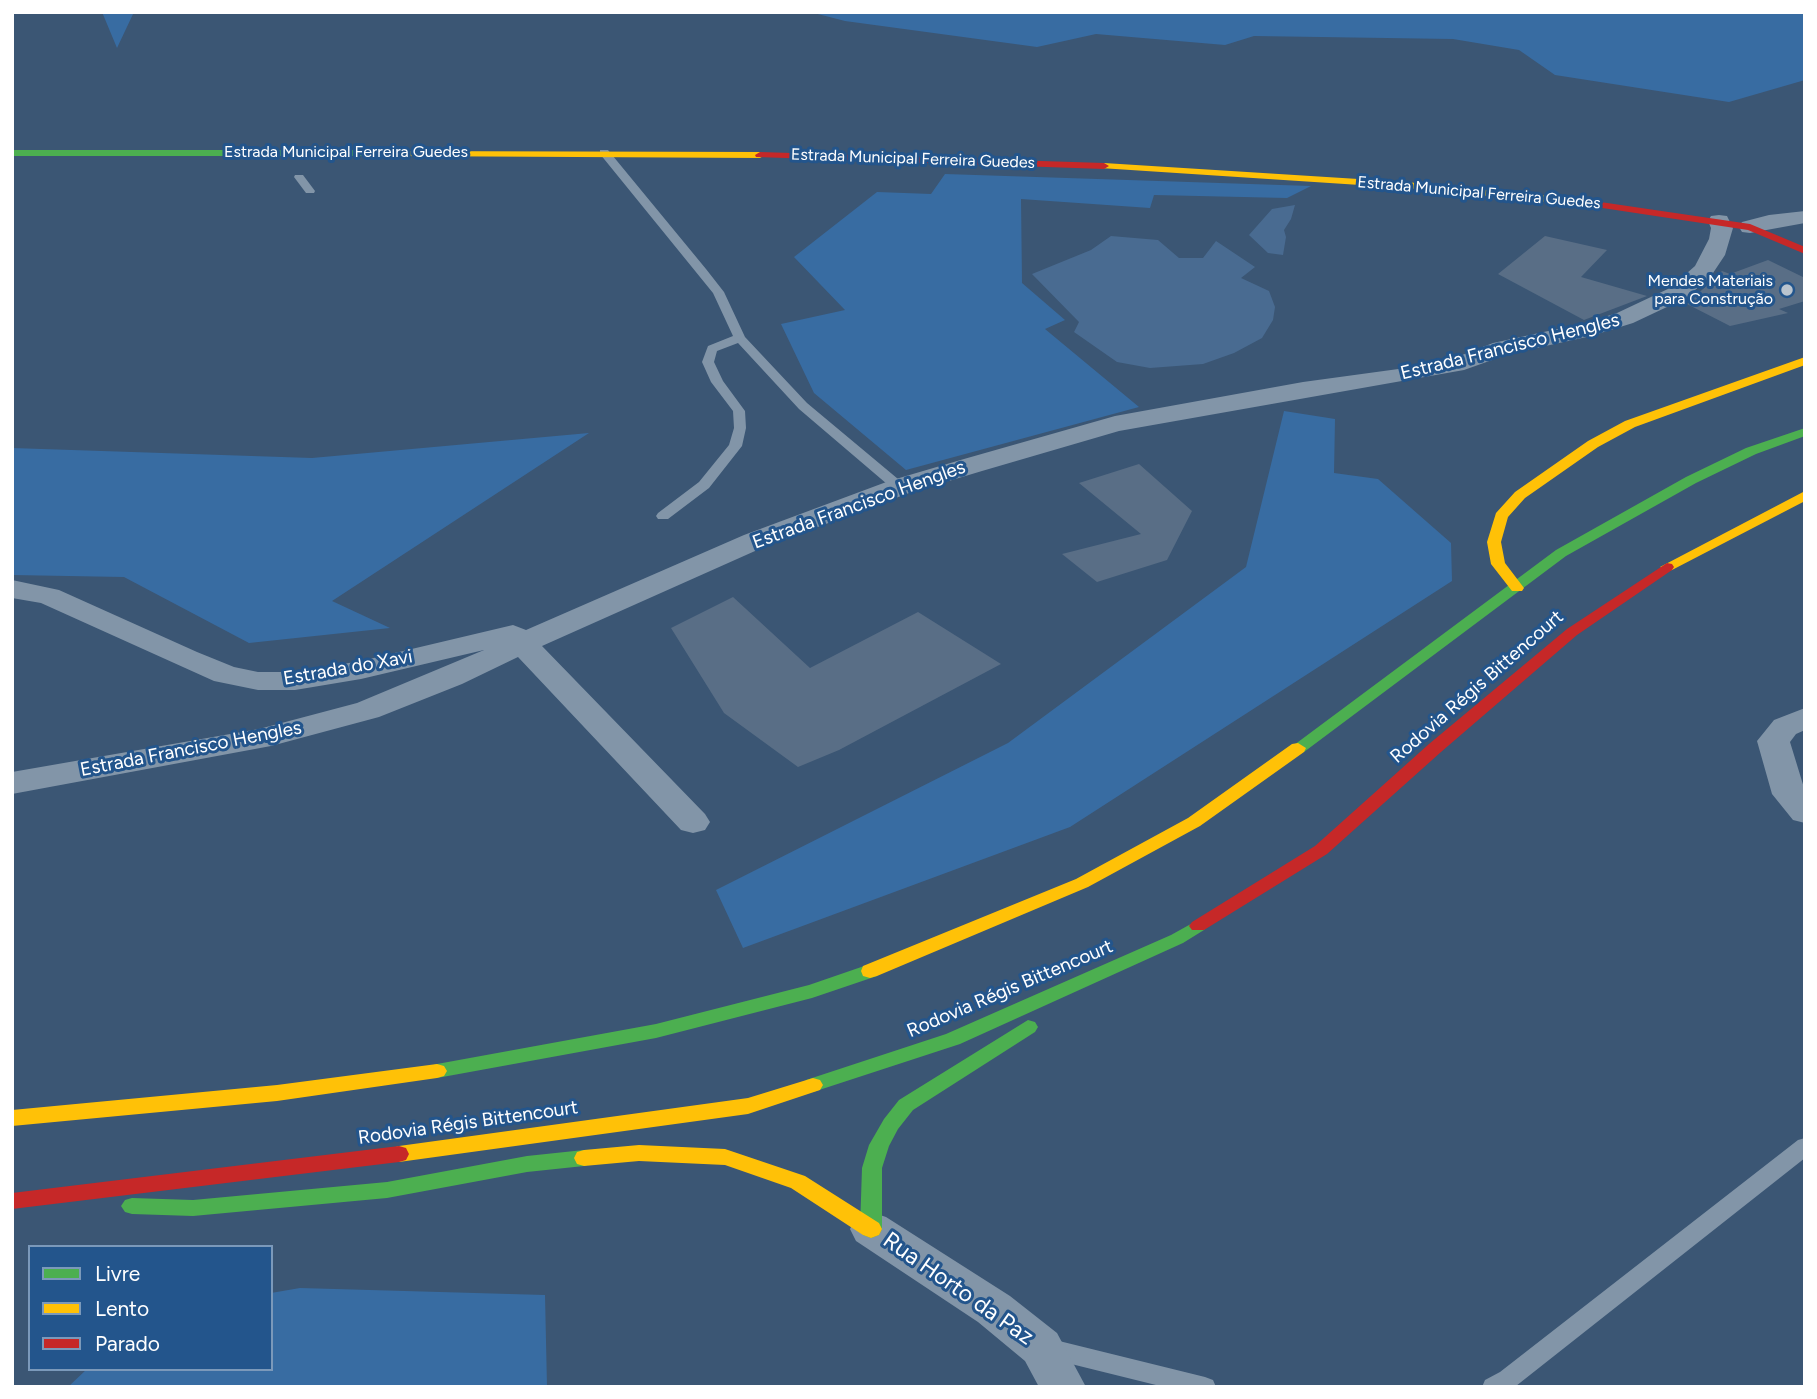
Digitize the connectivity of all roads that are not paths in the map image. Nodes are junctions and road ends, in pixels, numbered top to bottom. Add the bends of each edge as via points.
1 (604, 152) junction
2 (12, 153) edge
3 (299, 177) dead end
4 (310, 191) dead end
5 (1805, 217) edge
6 (1719, 221) junction
7 (1750, 227) junction
8 (1805, 251) edge
9 (740, 338) junction
10 (1805, 361) edge
11 (1805, 432) edge
12 (899, 487) junction
13 (1805, 495) edge
14 (663, 516) dead end
15 (1517, 588) junction
16 (12, 589) edge
17 (572, 620) junction
18 (523, 645) junction
19 (1805, 718) edge
20 (12, 783) edge
21 (1805, 812) edge
22 (693, 822) dead end
23 (1158, 948) junction
24 (12, 1118) edge
25 (1805, 1146) edge
26 (16, 1201) edge
27 (871, 1229) junction
28 (1041, 1347) junction
29 (1063, 1387) edge
30 (1205, 1387) edge
31 (1493, 1387) edge

1 - 2 main road, Estrada Municipal Ferreira Guedes
1 - 6 main road, Estrada Municipal Ferreira Guedes via 883,157 1315,178 1621,206
1 - 9 lane via 710,282
3 - 4 lane
5 - 7 street
6 - 7 main road, Estrada Municipal Ferreira Guedes
6 - 12 street, Estrada Francisco Hengles via 1720,239 1703,271 1678,293 1614,322 1413,374 1115,424
7 - 8 main road, Estrada Municipal Ferreira Guedes
9 - 12 lane via 803,406
9 - 14 lane via 708,353 717,382 739,411 735,446 704,485
10 - 15 main road via 1630,424 1520,495 1501,516 1494,542 1498,564
11 - 15 main road via 1751,451 1646,504 1561,553
12 - 17 street, Estrada Francisco Hengles via 754,541
13 - 23 main road, Rodovia Régis Bittencourt via 1654,574 1572,632 1321,850
15 - 24 main road via 1194,822 1082,883 871,971 656,1031 476,1066 277,1093
16 - 17 street, Estrada do Xavi via 49,596 186,659 258,681 295,681 361,670
17 - 18 street, Estrada Francisco Hengles
18 - 20 street, Estrada Francisco Hengles via 368,710 260,739
18 - 22 street
19 - 21 street via 1785,727 1773,741 1789,794
23 - 26 main road, Rodovia Régis Bittencourt via 953,1039 748,1106
23 - 27 main road via 906,1105 879,1144 872,1168
25 - 31 lane
26 - 27 main road via 193,1208 387,1190 527,1164 639,1153 725,1157 750,1165 798,1182
27 - 28 street, Rua Horto da Paz via 994,1309
28 - 29 street, Rua Horto da Paz
28 - 30 lane

